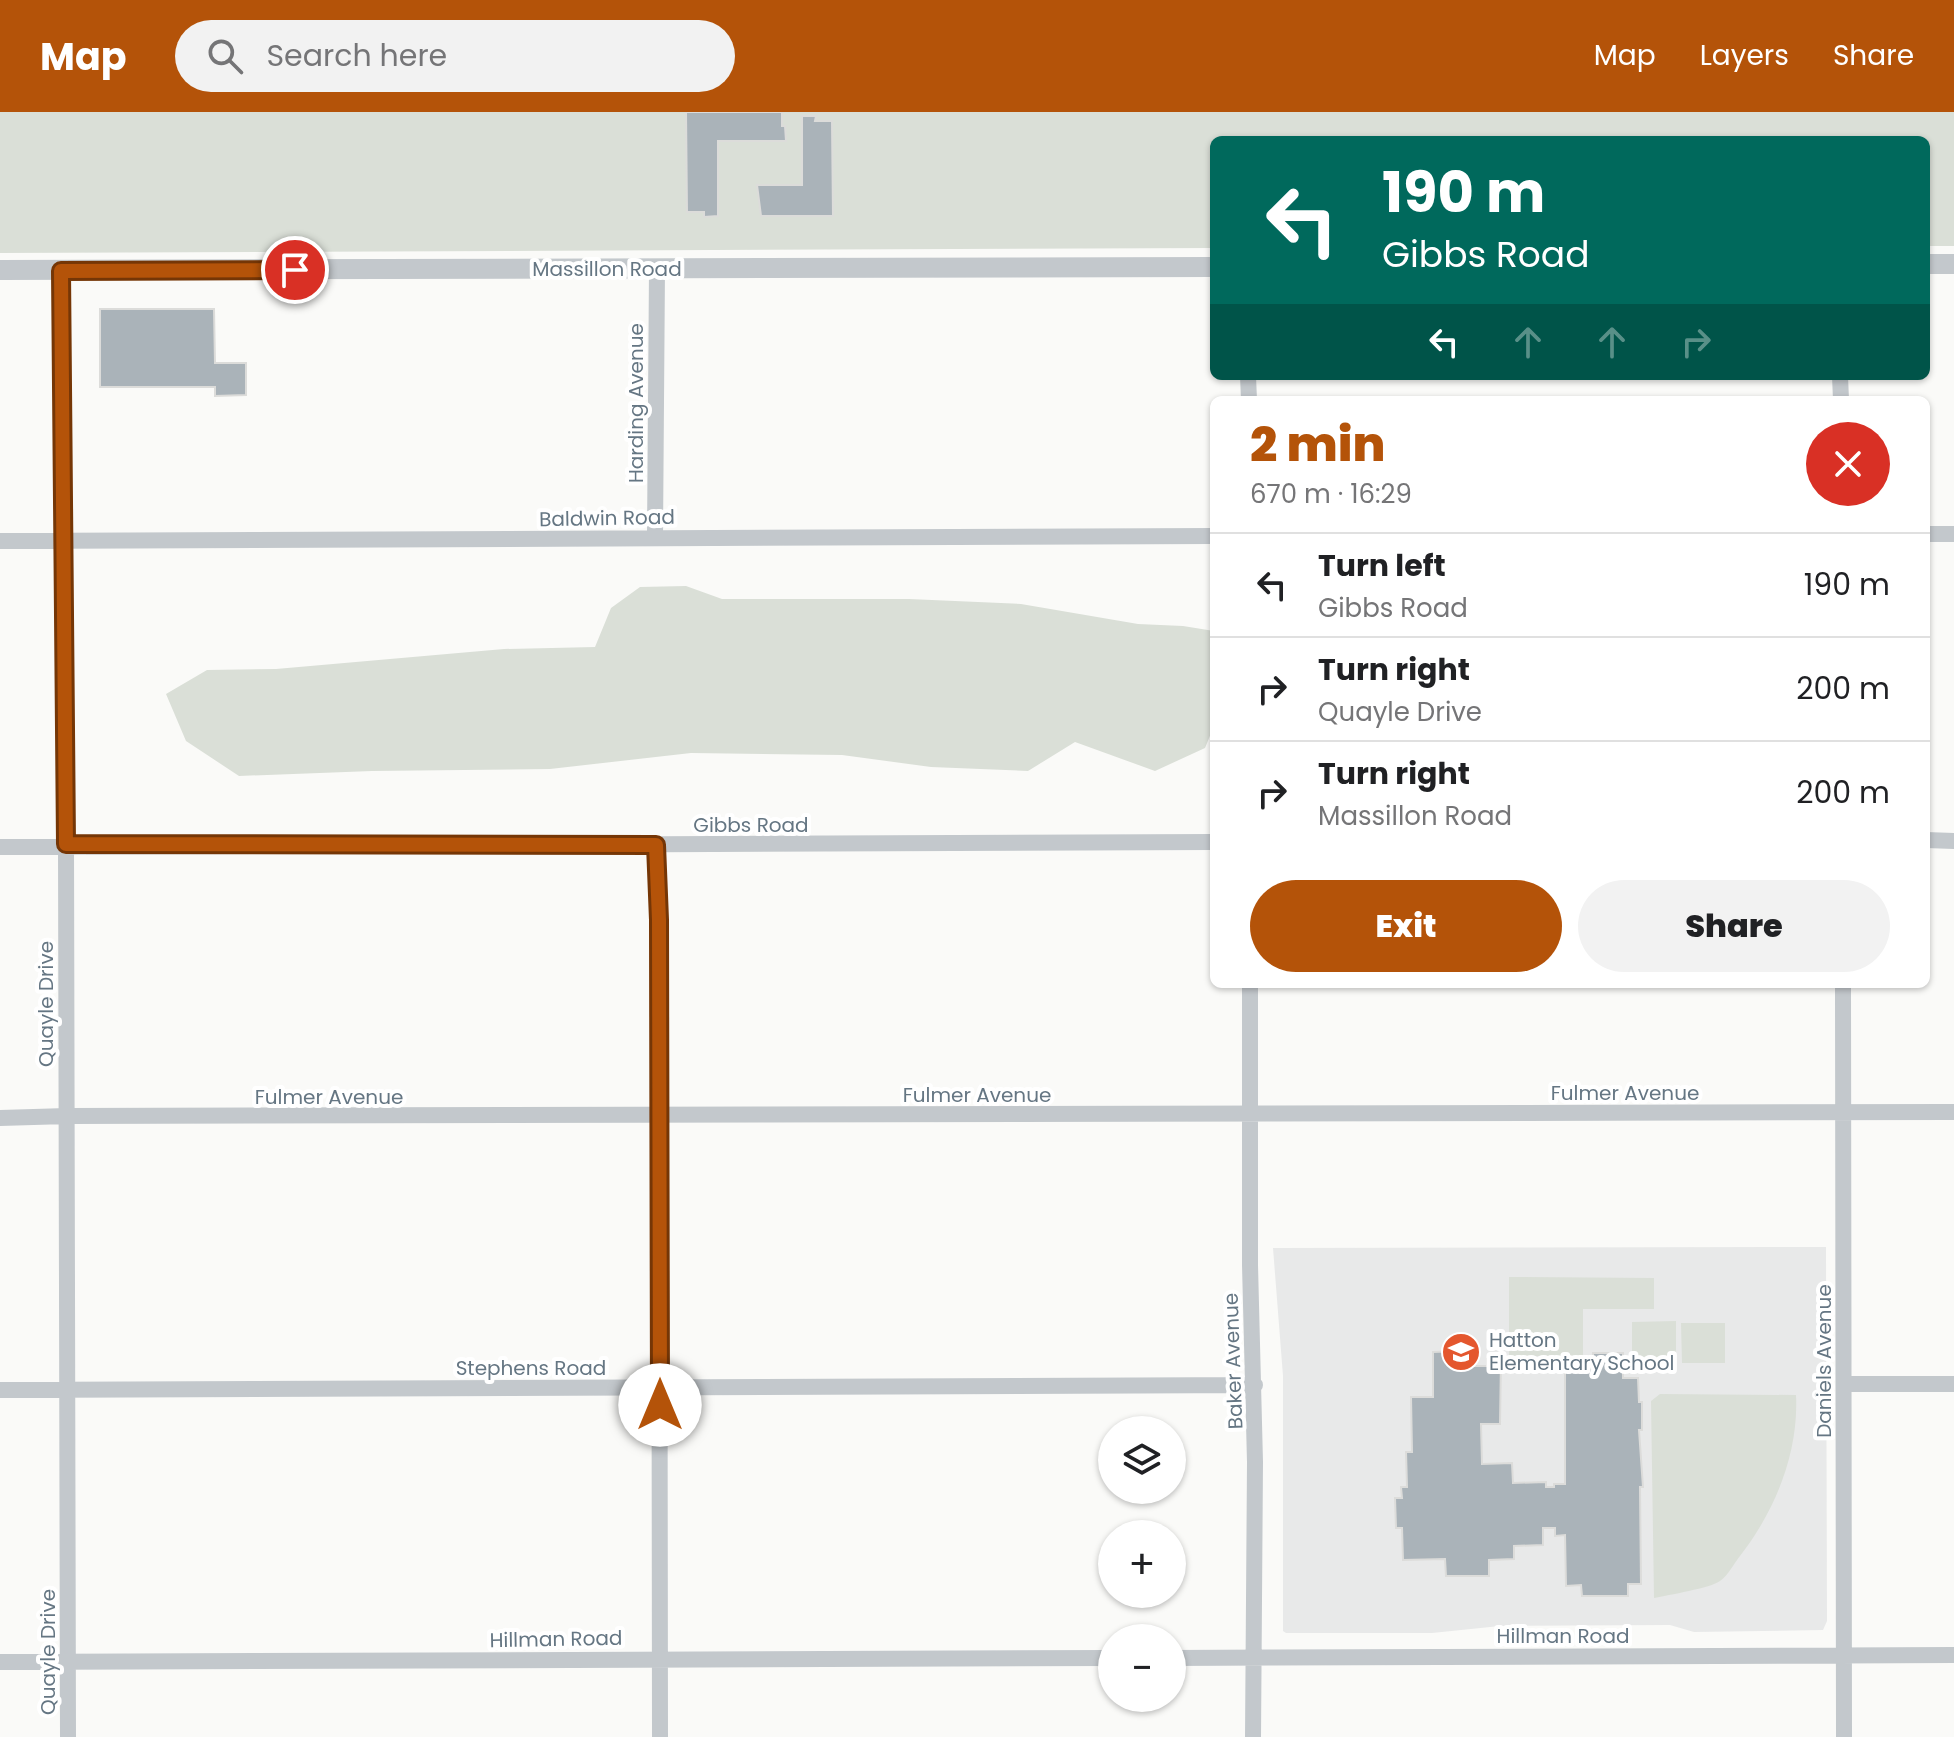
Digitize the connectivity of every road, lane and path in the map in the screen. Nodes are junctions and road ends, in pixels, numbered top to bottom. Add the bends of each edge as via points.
1 (1930, 264) edge
2 (1954, 264) edge
3 (1210, 267) edge
4 (657, 269) junction
5 (0, 270) edge
6 (61, 271) junction
7 (1930, 534) edge
8 (1954, 534) edge
9 (655, 536) junction
10 (1210, 536) edge
11 (0, 541) edge
12 (63, 541) junction
13 (1930, 840) edge
14 (1954, 841) edge
15 (1210, 842) edge
16 (66, 844) junction
17 (656, 845) junction
18 (0, 847) edge
19 (1250, 988) edge
20 (1843, 988) edge
21 (1843, 1112) junction
22 (1954, 1112) edge
23 (1250, 1114) junction
24 (659, 1115) junction
25 (67, 1116) junction
26 (0, 1118) edge
27 (1844, 1384) junction
28 (1954, 1384) edge
29 (1255, 1385) junction
30 (659, 1388) junction
31 (65, 1389) junction
32 (0, 1390) edge
33 (1844, 1655) junction
34 (1954, 1655) edge
35 (1253, 1657) junction
36 (660, 1658) junction
37 (1098, 1658) edge
38 (1186, 1658) edge
39 (67, 1660) junction
40 (0, 1662) edge
41 (68, 1737) edge
42 (660, 1737) edge
43 (1253, 1737) edge
44 (1844, 1737) edge

1 - 2 street
3 - 4 street, Massillon Road
4 - 6 street, Massillon Road
4 - 9 street, Harding Avenue
5 - 6 street, Massillon Road
6 - 12 street, Quayle Drive
7 - 8 street
9 - 10 street, Baldwin Road
9 - 12 street, Baldwin Road
11 - 12 street, Baldwin Road
12 - 16 street, Quayle Drive
13 - 14 street
15 - 17 street, Gibbs Road
16 - 17 street, Gibbs Road
16 - 18 street, Gibbs Road
16 - 25 street, Quayle Drive
17 - 24 street
19 - 23 street, Baker Avenue
20 - 21 street, Daniels Avenue
21 - 22 street, Fulmer Avenue
21 - 23 street, Fulmer Avenue
21 - 27 street, Daniels Avenue
23 - 24 street, Fulmer Avenue
23 - 29 street, Baker Avenue
24 - 25 street, Fulmer Avenue
24 - 30 street
25 - 26 street, Fulmer Avenue
25 - 31 street, Quayle Drive
27 - 28 street
27 - 33 street, Daniels Avenue
29 - 30 street, Stephens Road
29 - 35 street, Baker Avenue
30 - 31 street, Stephens Road
30 - 36 street
31 - 32 street, Stephens Road
31 - 39 street, Quayle Drive
33 - 34 street, Hillman Road
33 - 35 street, Hillman Road
33 - 44 street, Daniels Avenue
35 - 38 street, Hillman Road
35 - 43 street, Baker Avenue
36 - 37 street, Hillman Road
36 - 39 street, Hillman Road
36 - 42 street
39 - 40 street, Hillman Road
39 - 41 street, Quayle Drive

